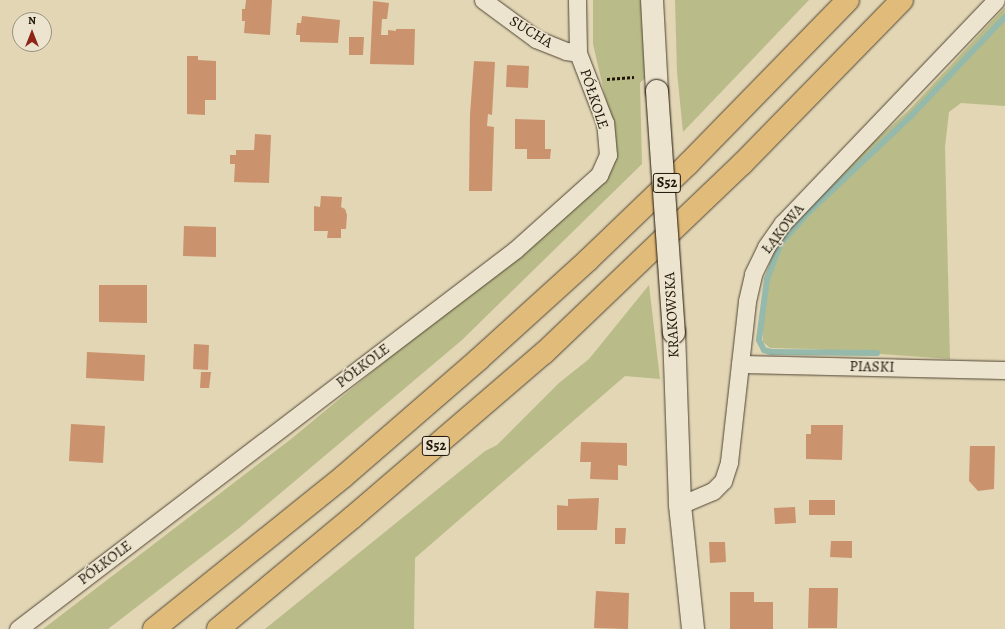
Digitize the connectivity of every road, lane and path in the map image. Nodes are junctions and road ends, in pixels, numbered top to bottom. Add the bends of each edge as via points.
1 (483, 0) edge
2 (577, 0) edge
3 (652, 0) edge
4 (848, 0) edge
5 (902, 0) edge
6 (996, 0) edge
7 (578, 53) junction
8 (588, 80) junction
9 (657, 83) junction
10 (740, 364) junction
11 (1005, 370) edge
12 (680, 505) junction
13 (18, 629) edge
14 (154, 629) edge
15 (218, 629) edge
16 (693, 629) edge

1 - 7 street, SUCHA via 536,38 566,51
2 - 7 street, SUCHA
3 - 9 street, KRAKOWSKA
4 - 14 highway, S52 via 688,164 479,359 343,477
5 - 15 highway, S52 via 742,164 544,353
6 - 10 street, ŁĄKOWA via 783,223 766,247 753,274 747,300
7 - 8 street, PÓŁKOLE
8 - 9 path
8 - 13 street, PÓŁKOLE via 605,123 608,154 599,175 515,250
9 - 12 street, KRAKOWSKA, bridge via 674,332
10 - 11 street, PIASKI
10 - 12 street, ŁĄKOWA via 729,462 723,481 713,491
12 - 16 street, KRAKOWSKA

